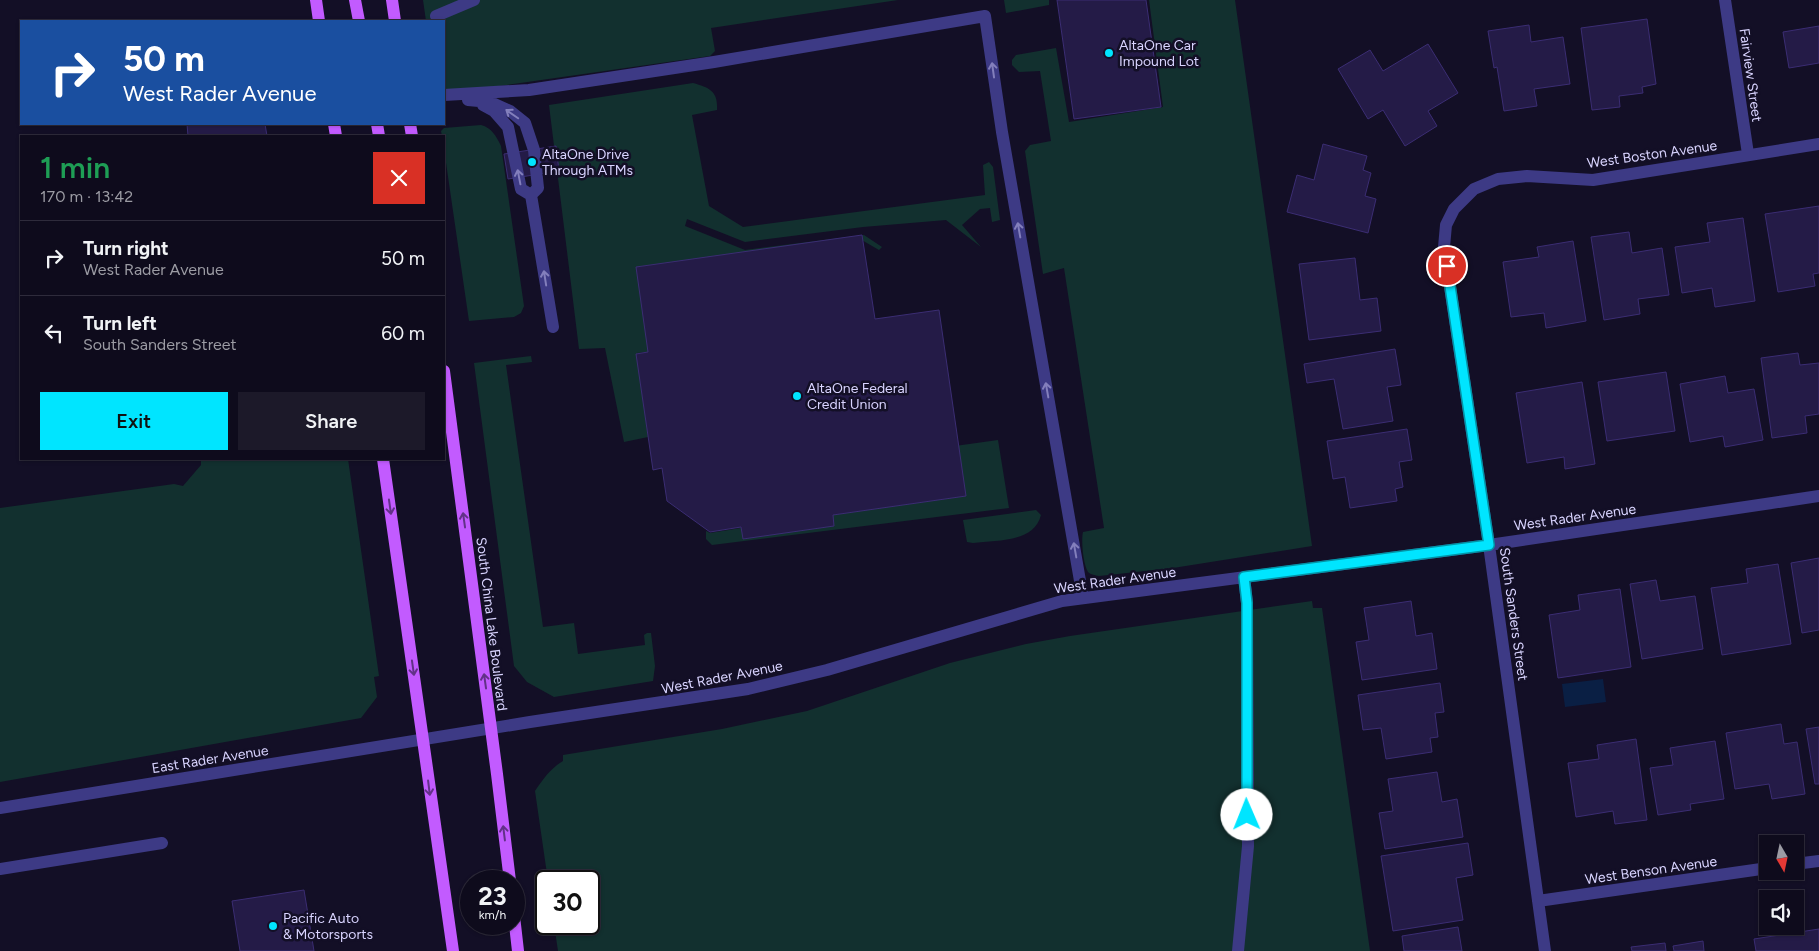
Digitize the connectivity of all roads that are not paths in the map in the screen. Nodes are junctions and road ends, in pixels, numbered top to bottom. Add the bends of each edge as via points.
1 (316, 0) edge
2 (355, 0) edge
3 (392, 0) edge
4 (474, 0) edge
5 (1725, 0) edge
6 (436, 16) dead end
7 (319, 20) edge
8 (359, 20) edge
9 (395, 20) edge
10 (445, 95) edge
11 (472, 100) junction
12 (445, 104) edge
13 (1819, 144) edge
14 (1748, 154) junction
15 (531, 195) junction
16 (1465, 199) joint
17 (553, 326) dead end
18 (445, 379) edge
19 (383, 460) edge
20 (1819, 496) edge
21 (1489, 545) junction
22 (1244, 577) junction
23 (1083, 598) junction
24 (490, 729) junction
25 (424, 740) junction
26 (0, 808) edge
27 (162, 844) dead end
28 (1819, 861) edge
29 (1804, 863) edge
30 (0, 869) edge
31 (1759, 869) edge
32 (509, 870) edge
33 (1538, 901) junction
34 (516, 935) edge
35 (453, 951) edge
36 (518, 951) edge
37 (1238, 951) edge
38 (1545, 951) edge

1 - 7 main road
2 - 8 main road
3 - 9 main road
4 - 6 street
5 - 14 street, Fairview Street
23 -> 10 street via 985,16 529,90
11 - 12 street
15 -> 11 street via 521,190 508,127 494,111
15 -> 11 street via 538,188 534,150 525,123 510,111 490,102
13 - 14 street, West Boston Avenue
14 - 16 street, West Boston Avenue via 1593,180 1527,176 1498,179 1474,190
17 -> 15 street
16 - 21 street, South Sanders Street via 1454,209 1446,225 1444,247
24 -> 18 main road, South China Lake Boulevard
19 -> 25 main road
20 - 21 street, West Rader Avenue
21 - 22 street, West Rader Avenue
21 - 33 street, South Sanders Street
22 - 23 street, West Rader Avenue
22 - 37 street via 1247,603 1248,846
23 - 24 street, West Rader Avenue via 1062,600 827,670 748,689
24 - 25 street, West Rader Avenue
32 -> 24 main road, South China Lake Boulevard
25 - 26 street, East Rader Avenue
25 -> 35 main road
27 - 30 street
28 - 29 street
31 - 33 street, West Benson Avenue
33 - 38 street, South Sanders Street
34 - 36 main road

